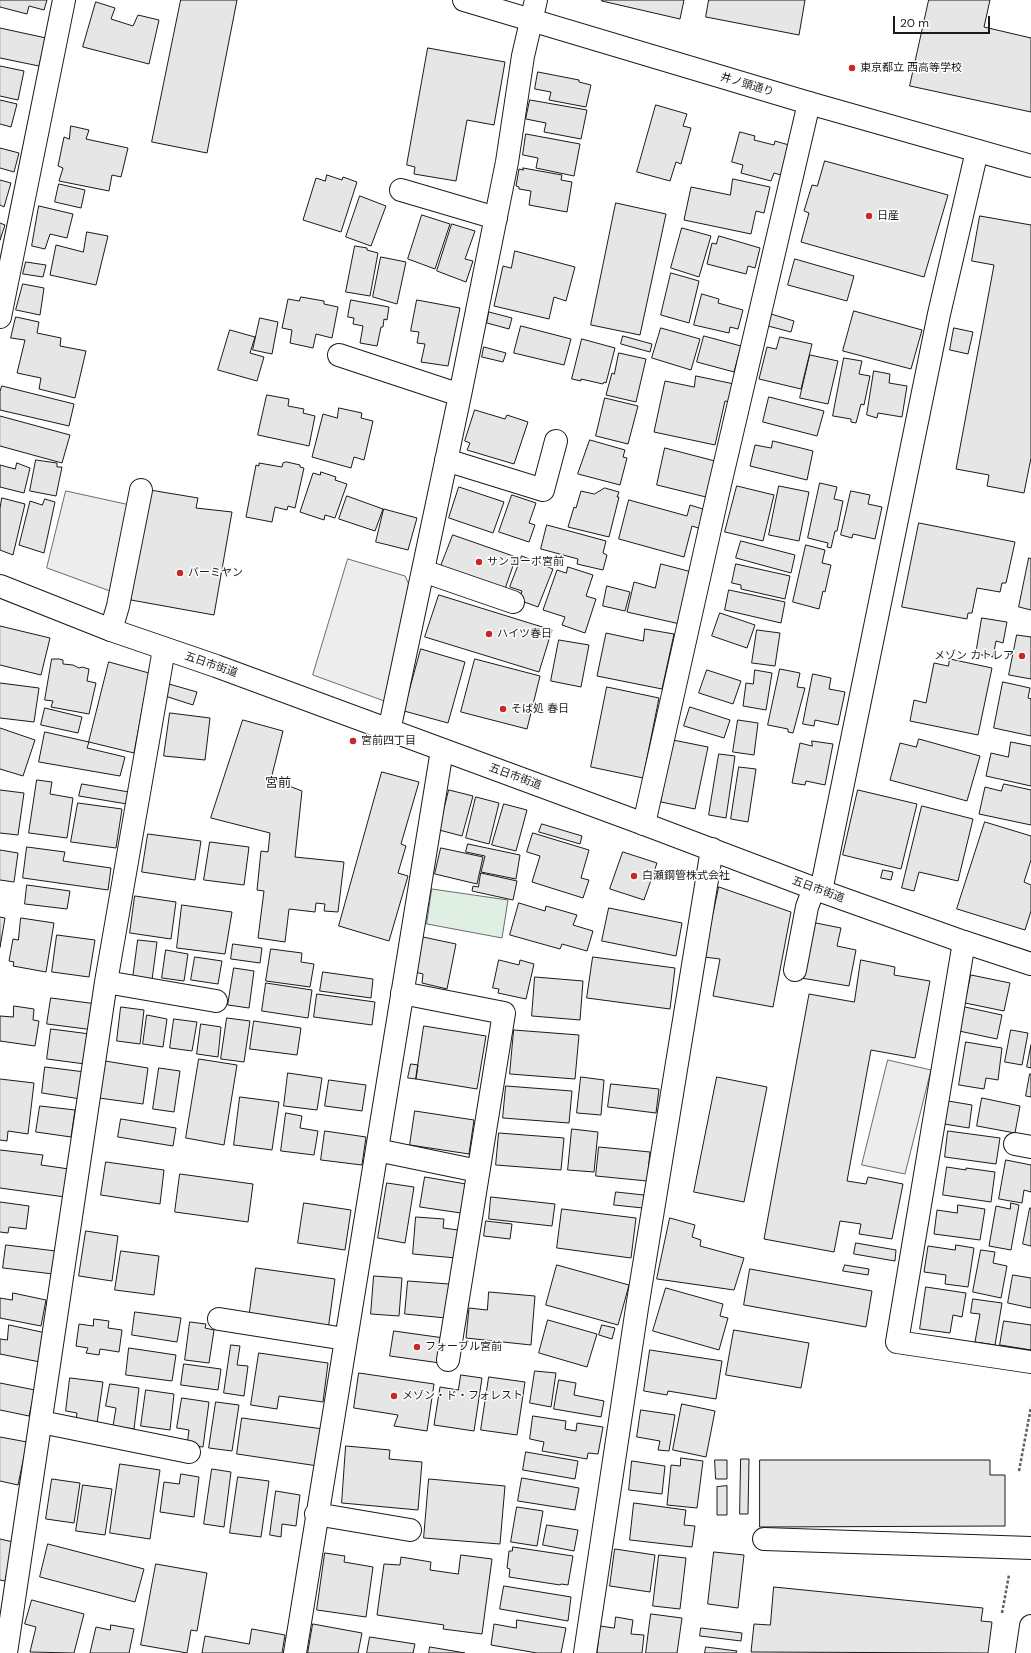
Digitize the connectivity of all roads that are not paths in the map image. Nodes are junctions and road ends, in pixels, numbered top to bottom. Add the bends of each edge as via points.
1 (64, 0) edge
2 (464, 0) edge
3 (533, 10) edge
4 (809, 103) junction
5 (977, 151) junction
6 (1031, 166) edge
7 (401, 190) dead end
8 (496, 218) junction
9 (0, 317) edge
10 (339, 355) dead end
11 (460, 395) junction
12 (556, 441) dead end
13 (446, 460) junction
14 (141, 490) dead end
15 (423, 571) junction
16 (0, 586) edge
17 (513, 602) dead end
18 (111, 630) junction
19 (164, 649) junction
20 (389, 731) junction
21 (442, 750) junction
22 (644, 824) junction
23 (712, 850) junction
24 (817, 889) junction
25 (964, 942) junction
26 (1031, 964) edge
27 (794, 970) dead end
28 (106, 982) junction
29 (402, 993) junction
30 (216, 1001) dead end
31 (377, 1150) junction
32 (478, 1171) junction
33 (219, 1319) dead end
34 (345, 1339) junction
35 (448, 1360) dead end
36 (1031, 1362) edge
37 (41, 1422) junction
38 (189, 1452) dead end
39 (316, 1514) junction
40 (410, 1530) dead end
41 (764, 1539) dead end
42 (1031, 1548) edge
43 (1031, 1626) edge
44 (6, 1653) edge
45 (295, 1653) edge
46 (585, 1653) edge
47 (1027, 1653) edge

1 - 9 street
2 - 3 street, 井ノ頭通り
3 - 4 street, 井ノ頭通り
3 - 8 street
4 - 5 street, 井ノ頭通り
4 - 22 street
5 - 6 street, 井ノ頭通り
5 - 24 street via 939,314
7 - 8 street
8 - 11 street
10 - 11 street
11 - 13 street
12 - 13 street via 543,490
13 - 15 street
14 - 18 street
15 - 17 street
15 - 20 street
16 - 18 street, 五日市街道
18 - 19 street, 五日市街道
19 - 20 street, 五日市街道
19 - 28 street
20 - 21 street, 五日市街道
21 - 22 street, 五日市街道
21 - 29 street
22 - 23 street, 五日市街道
23 - 24 street, 五日市街道
23 - 46 street via 637,1308
24 - 25 street, 五日市街道
24 - 27 street via 807,907
25 - 26 street, 五日市街道
25 - 36 street via 897,1342
28 - 30 street
28 - 37 street
29 - 31 street
29 - 32 street via 504,1013
31 - 32 street
31 - 34 street
32 - 35 street
33 - 34 street
34 - 39 street
37 - 38 street
37 - 44 street
39 - 40 street
39 - 45 street
41 - 42 street
43 - 47 street

